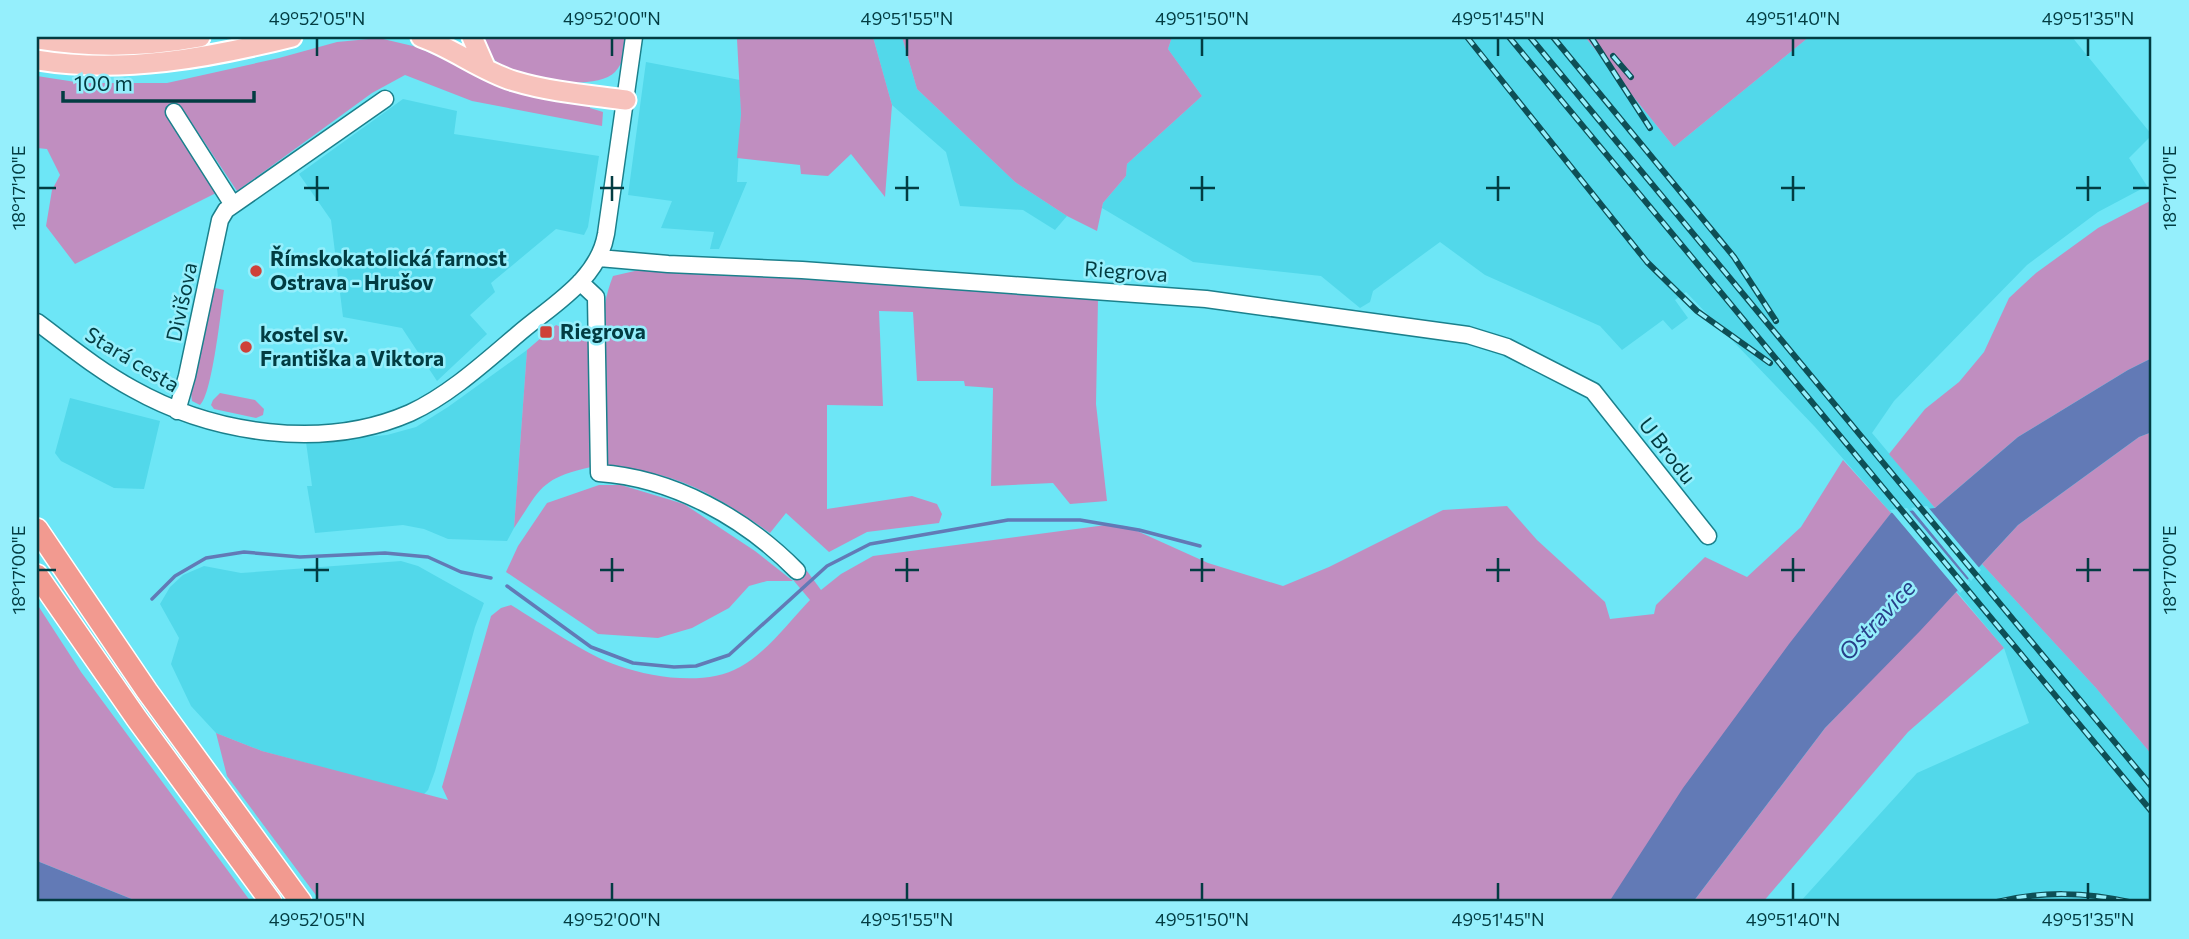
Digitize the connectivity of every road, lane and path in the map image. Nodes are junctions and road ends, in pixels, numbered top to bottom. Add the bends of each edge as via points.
1 (201, 37) edge
2 (292, 37) edge
3 (421, 37) edge
4 (472, 37) edge
5 (634, 37) edge
6 (37, 39) edge
7 (37, 60) edge
8 (486, 69) junction
9 (385, 99) dead end
10 (626, 100) junction
11 (174, 112) dead end
12 (233, 205) junction
13 (600, 258) junction
14 (580, 282) junction
15 (37, 322) edge
16 (1593, 391) joint
17 (177, 411) junction
18 (37, 529) edge
19 (1708, 536) dead end
20 (797, 571) dead end
21 (37, 575) edge
22 (271, 902) edge
23 (302, 902) edge

1 - 6 main road via 109,46
2 - 7 main road via 214,54 129,65
3 - 8 main road
4 - 8 main road
5 - 10 street, Stará cesta
8 - 10 main road via 543,88
9 - 12 street, Divišova
10 - 13 street, Stará cesta
11 - 12 street
12 - 17 street, Divišova via 220,220
13 - 14 street, Stará cesta
13 - 16 street, Riegrova via 1206,299 1468,335 1507,347
14 - 17 street, Stará cesta via 444,393 384,423 339,431 287,432 225,424
14 - 20 street via 596,297 599,473 643,478 696,499 733,519
15 - 17 street, Stará cesta via 114,378
16 - 19 street, U Brodu
18 - 23 highway via 147,691
21 - 22 highway

